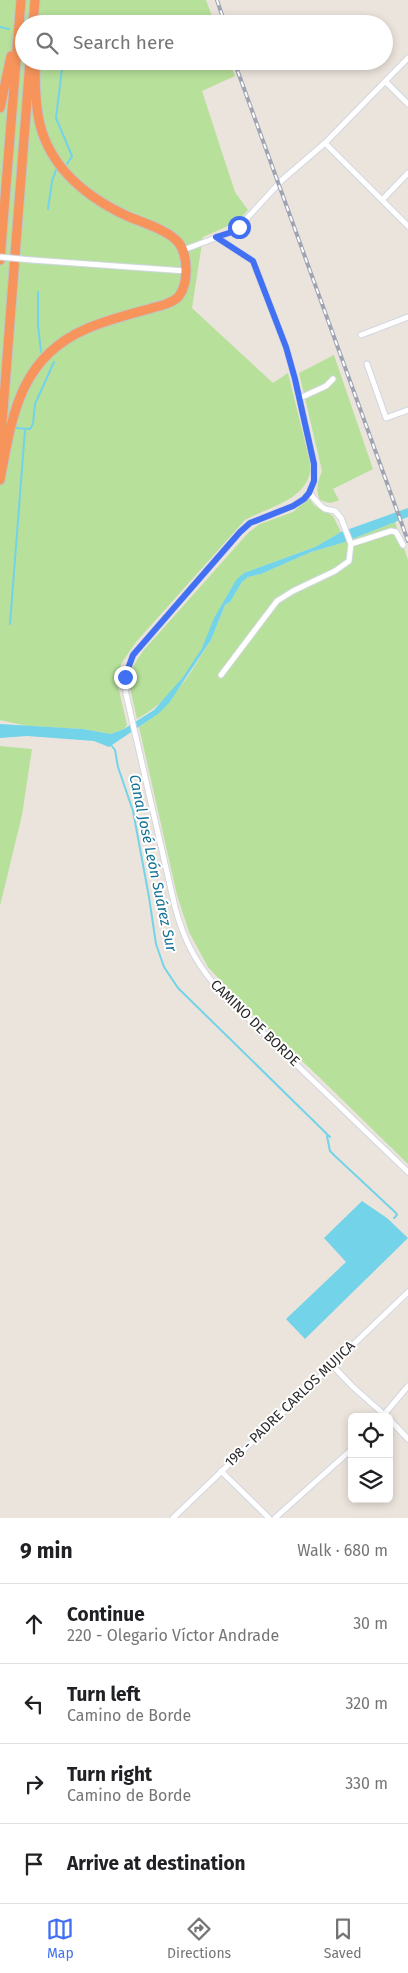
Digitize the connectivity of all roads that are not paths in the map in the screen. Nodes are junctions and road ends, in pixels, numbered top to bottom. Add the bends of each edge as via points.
1 (21, 0) edge
2 (35, 0) edge
3 (20, 14) edge
4 (34, 15) edge
5 (15, 38) edge
6 (408, 58) edge
7 (15, 70) edge
8 (29, 70) edge
9 (35, 70) edge
10 (385, 81) junction
11 (408, 104) edge
12 (0, 108) edge
13 (325, 144) junction
14 (408, 173) edge
15 (382, 200) junction
16 (408, 226) edge
17 (216, 237) junction
18 (183, 250) junction
19 (0, 259) edge
20 (186, 272) junction
21 (408, 317) edge
22 (361, 335) dead end
23 (367, 364) dead end
24 (333, 379) dead end
25 (300, 398) junction
26 (408, 410) edge
27 (0, 450) edge
28 (0, 480) edge
29 (309, 493) junction
30 (350, 543) junction
31 (403, 545) dead end
32 (221, 675) dead end
33 (408, 1172) edge
34 (408, 1292) edge
35 (331, 1364) junction
36 (408, 1386) edge
37 (381, 1413) edge
38 (386, 1413) edge
39 (393, 1424) edge
40 (408, 1439) edge
41 (348, 1453) edge
42 (221, 1471) junction
43 (173, 1518) edge
44 (269, 1518) edge
45 (275, 1518) edge

1 - 3 highway
2 - 4 highway
5 - 12 highway
6 - 10 street
7 - 19 highway
8 - 27 highway
9 - 18 highway via 38,116 49,149 62,169 93,198 171,236
10 - 11 street
10 - 13 street
13 - 15 street
13 - 17 street via 293,169 239,227
14 - 15 street
15 - 16 street
17 - 18 street
17 - 25 street via 253,261 286,347
18 - 20 highway
19 - 20 street, bridge
20 - 28 highway via 178,298 86,328 59,345 36,368 16,405
21 - 22 street
23 - 26 street via 386,418
24 - 25 street via 326,386
25 - 29 street via 314,464 314,481
29 - 30 street via 325,509 338,514
29 - 33 street, CAMINO DE BORDE via 293,506 260,518 244,528 133,655 125,686 175,907 181,930 195,959 224,995
30 - 31 street via 391,531 396,532
30 - 32 street via 349,561 277,601
34 - 35 street, 198 - PADRE CARLOS MUJICA
35 - 37 street
35 - 42 street, 198 - PADRE CARLOS MUJICA
36 - 38 street
39 - 40 street
41 - 45 street
42 - 43 street, 198 - PADRE CARLOS MUJICA
42 - 44 street

